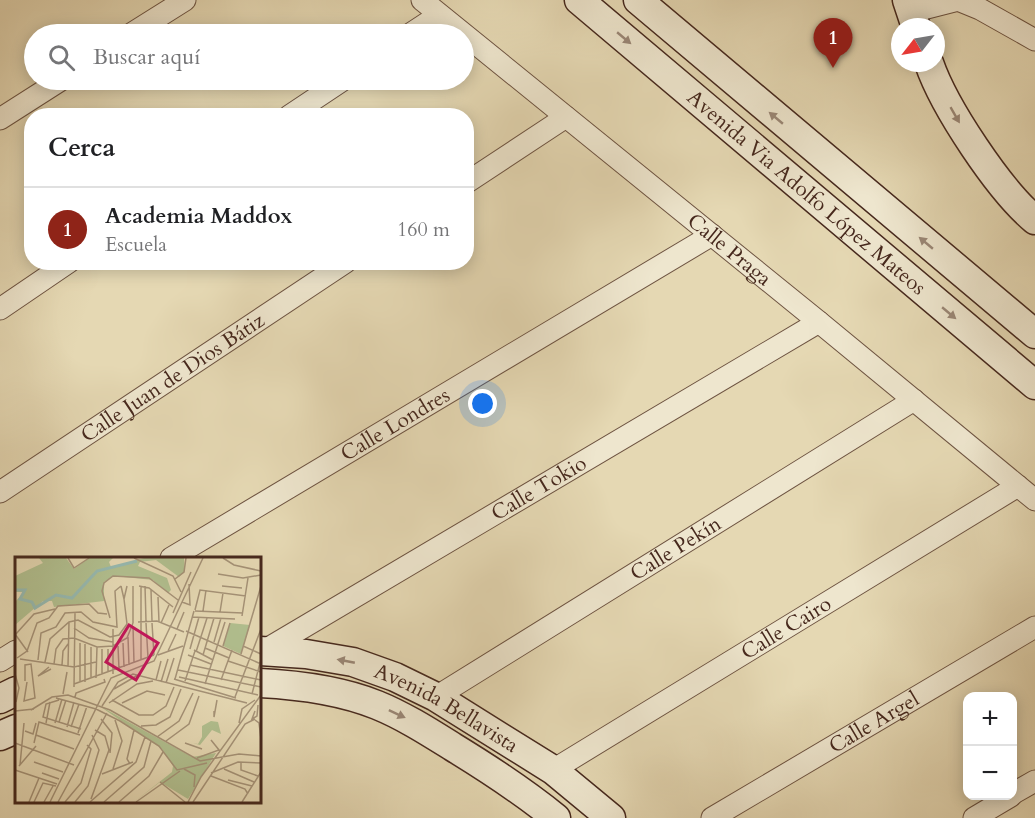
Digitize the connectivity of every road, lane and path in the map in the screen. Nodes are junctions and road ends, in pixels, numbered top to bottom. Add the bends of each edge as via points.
1 (185, 0) edge
2 (422, 0) edge
3 (579, 0) edge
4 (638, 0) edge
5 (958, 0) edge
6 (911, 13) edge
7 (440, 15) junction
8 (147, 24) edge
9 (426, 24) edge
10 (451, 24) edge
11 (1035, 40) edge
12 (474, 43) edge
13 (932, 72) edge
14 (45, 90) edge
15 (328, 90) edge
16 (301, 108) edge
17 (566, 117) junction
18 (0, 119) edge
19 (474, 178) edge
20 (1035, 220) edge
21 (712, 235) junction
22 (57, 270) edge
23 (334, 270) edge
24 (0, 309) edge
25 (819, 321) junction
26 (1035, 334) edge
27 (1035, 385) edge
28 (914, 400) junction
29 (1018, 486) junction
30 (0, 492) edge
31 (1035, 500) edge
32 (173, 557) edge
33 (1035, 627) edge
34 (261, 651) edge
35 (15, 652) edge
36 (261, 652) edge
37 (0, 661) edge
38 (261, 683) edge
39 (15, 692) edge
40 (436, 697) junction
41 (0, 699) edge
42 (15, 729) edge
43 (0, 736) edge
44 (553, 770) junction
45 (1035, 781) edge
46 (1017, 792) edge
47 (1004, 800) edge
48 (556, 818) edge
49 (611, 818) edge
50 (712, 818) edge
51 (974, 818) edge

1 - 8 street
2 - 7 street, Calle Praga
3 -> 27 main road, Avenida Via Adolfo López Mateos
26 -> 4 main road, Avenida Via Adolfo López Mateos
5 - 6 street
5 - 11 street
7 - 9 street
7 - 10 street, Calle Praga
12 - 17 street, Calle Praga
13 -> 20 main road via 961,126 994,174 1020,208
14 - 18 street
15 - 16 street
17 - 19 street
17 - 21 street, Calle Praga
21 - 25 street, Calle Praga
21 - 32 street, Calle Londres
22 - 24 street
23 - 30 street, Calle Juan de Dios Bátiz
25 - 28 street, Calle Praga
25 - 34 street, Calle Tokio
28 - 29 street, Calle Praga
28 - 40 street, Calle Pekín
29 - 31 street, Calle Praga
29 - 44 street, Calle Cairo
33 - 50 street, Calle Argel
35 - 37 street
40 -> 36 main road, Avenida Bellavista via 353,662
38 -> 48 main road, Avenida Bellavista via 342,693 410,720
39 - 41 main road
40 - 44 main road, Avenida Bellavista
42 - 43 main road
44 - 49 main road, Avenida Bellavista
45 - 46 street
47 - 51 street

